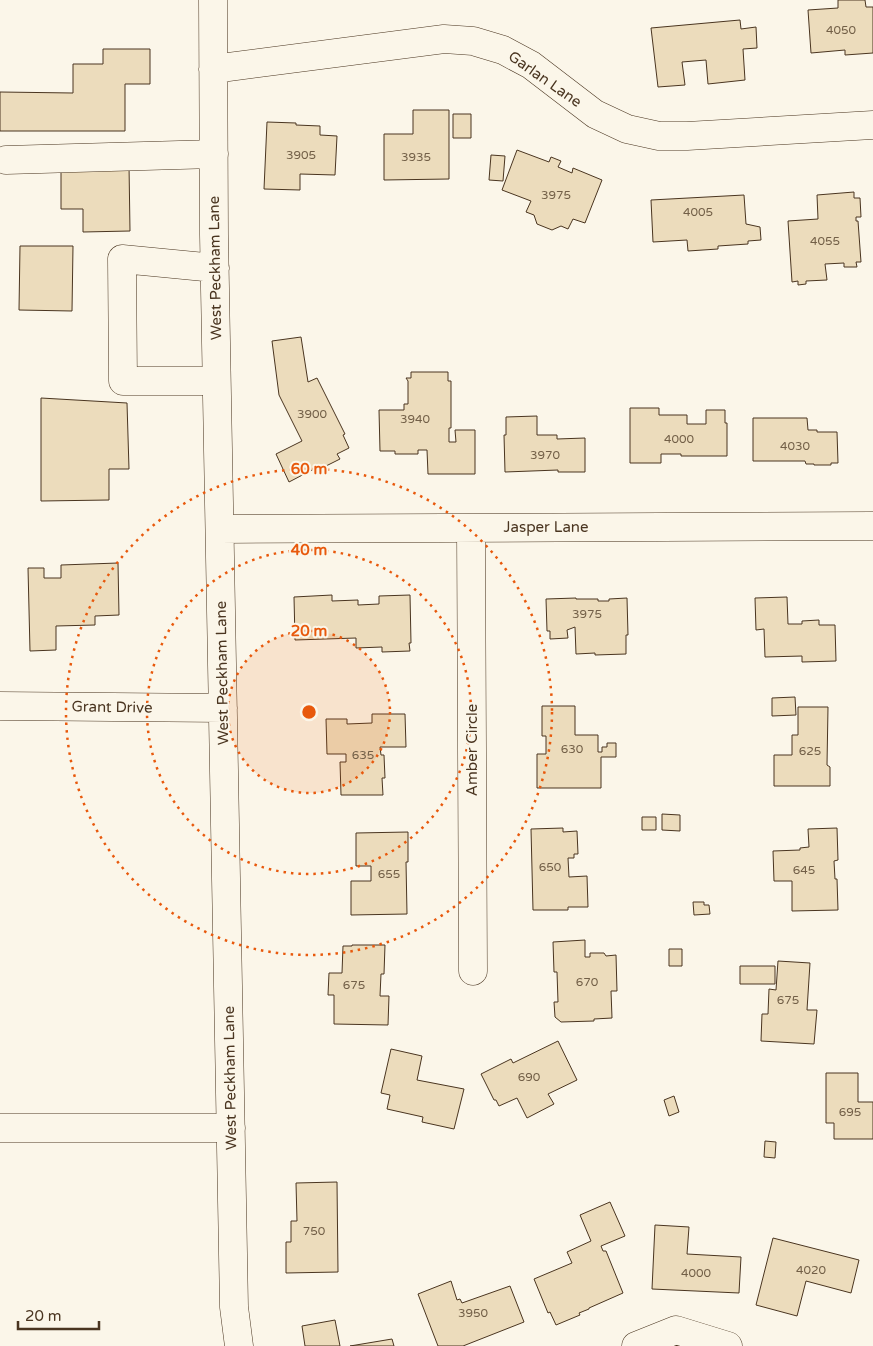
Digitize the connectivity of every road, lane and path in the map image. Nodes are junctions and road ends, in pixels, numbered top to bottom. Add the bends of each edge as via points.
1 (213, 0) edge
2 (213, 68) junction
3 (873, 125) edge
4 (214, 154) junction
5 (6, 160) dead end
6 (214, 268) junction
7 (216, 381) junction
8 (873, 526) edge
9 (470, 528) junction
10 (220, 529) junction
11 (0, 706) edge
12 (223, 708) junction
13 (473, 972) dead end
14 (0, 1128) edge
15 (231, 1128) junction
16 (676, 1338) edge
17 (239, 1346) edge
18 (636, 1346) edge
19 (728, 1346) edge

1 - 2 street, West Peckham Lane
2 - 3 street, Garlan Lane via 444,39 473,41 503,50 531,65 595,114 627,129 659,136
2 - 4 street, West Peckham Lane
4 - 5 street
4 - 6 street, West Peckham Lane
6 - 7 street, West Peckham Lane
6 - 7 street via 122,259 123,381
7 - 10 street, West Peckham Lane
8 - 9 street, Jasper Lane
9 - 10 street, Jasper Lane
9 - 13 street, Amber Circle
10 - 12 street, West Peckham Lane
11 - 12 street, Grant Drive
12 - 15 street, West Peckham Lane
14 - 15 street
15 - 17 street, West Peckham Lane via 234,1307
16 - 18 street
16 - 19 street

